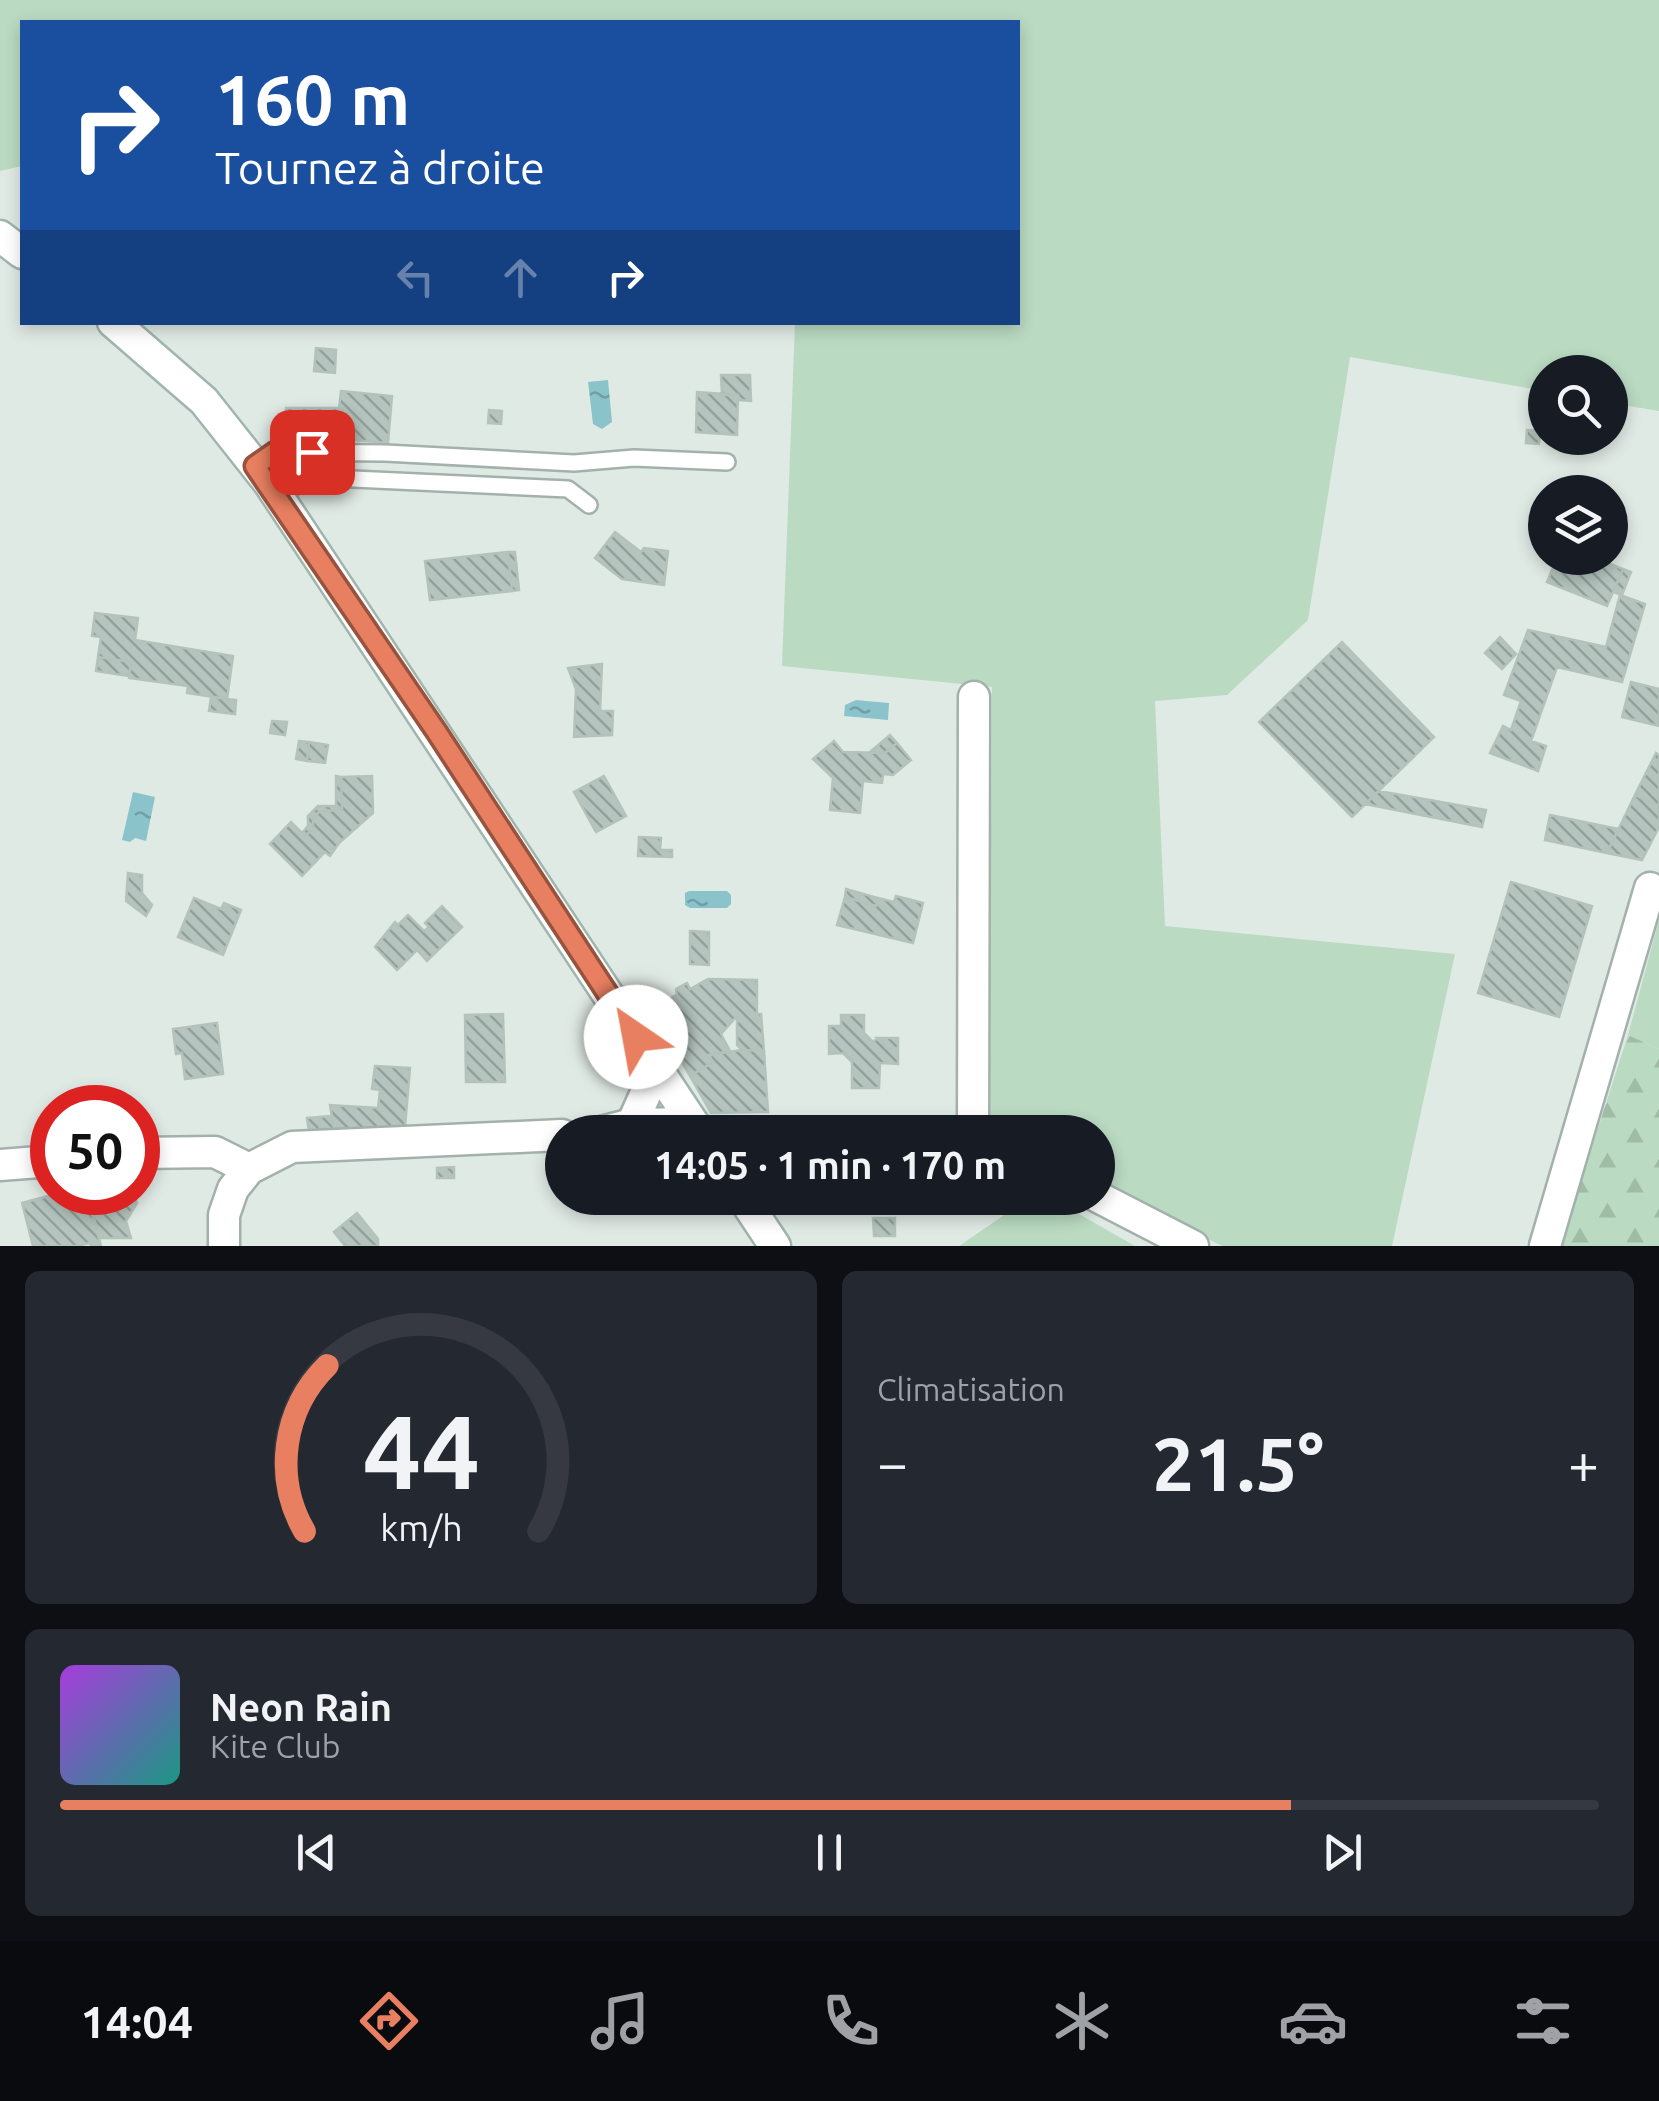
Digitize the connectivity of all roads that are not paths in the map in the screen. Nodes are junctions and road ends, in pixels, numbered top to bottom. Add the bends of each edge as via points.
1 (0, 236) edge
2 (20, 251) edge
3 (116, 325) edge
4 (727, 462) dead end
5 (255, 466) junction
6 (278, 498) junction
7 (589, 505) dead end
8 (974, 697) dead end
9 (1650, 888) dead end
10 (657, 1068) junction
11 (636, 1115) edge
12 (688, 1115) edge
13 (974, 1115) edge
14 (545, 1136) edge
15 (160, 1153) edge
16 (30, 1163) edge
17 (0, 1166) edge
18 (249, 1169) junction
19 (1115, 1207) edge
20 (754, 1215) edge
21 (224, 1246) edge
22 (775, 1246) edge
23 (1193, 1246) edge
24 (1545, 1246) edge

1 - 2 street
3 - 5 street via 204,401
4 - 5 lane via 275,452
5 - 6 street
6 - 7 lane via 310,477 568,489
6 - 10 street
8 - 13 street
9 - 24 street
10 - 11 street
10 - 12 street
14 - 18 street via 292,1146
15 - 18 street via 214,1152
16 - 17 street
18 - 21 street via 224,1216
19 - 23 street
20 - 22 street

